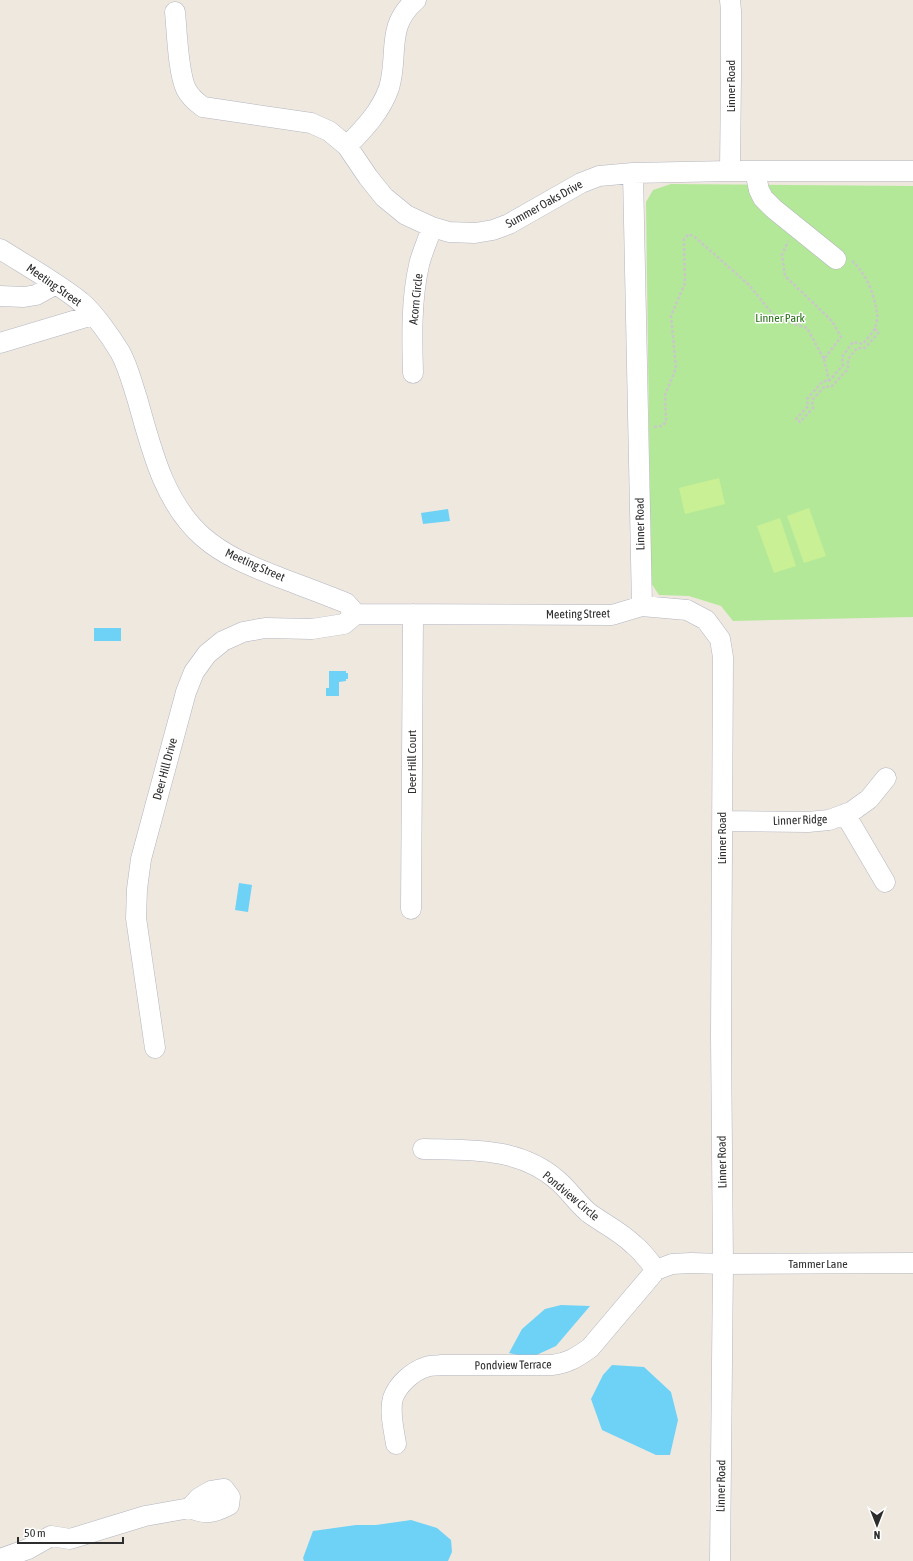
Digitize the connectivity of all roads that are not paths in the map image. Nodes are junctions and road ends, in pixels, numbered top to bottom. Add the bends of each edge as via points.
1 (416, 0) edge
2 (730, 0) edge
3 (175, 12) dead end
4 (348, 146) junction
5 (730, 171) junction
6 (755, 171) junction
7 (913, 171) edge
8 (633, 173) junction
9 (432, 227) junction
10 (0, 249) edge
11 (843, 260) road end
12 (56, 284) junction
13 (0, 296) edge
14 (93, 315) junction
15 (0, 342) edge
16 (413, 373) dead end
17 (642, 606) junction
18 (356, 614) junction
19 (413, 614) junction
20 (886, 778) dead end
21 (845, 814) junction
22 (722, 821) junction
23 (885, 882) dead end
24 (411, 910) dead end
25 (155, 1048) dead end
26 (423, 1149) dead end
27 (913, 1263) edge
28 (724, 1264) junction
29 (656, 1270) junction
30 (396, 1444) dead end
31 (190, 1508) dead end
32 (0, 1559) edge
33 (720, 1561) edge

1 - 4 street via 399,21 394,39 389,89 379,109
2 - 5 street, Linner Road
3 - 4 street, Summer Oaks Drive via 182,73 186,89 193,100 203,107 217,110 311,123 329,131
4 - 9 street, Summer Oaks Drive via 384,197 406,215
5 - 6 street, Summer Oaks Drive
5 - 8 street, Summer Oaks Drive
6 - 7 street, Summer Oaks Drive
6 - 11 street via 763,198
8 - 9 street, Summer Oaks Drive via 599,176 581,183 509,224 493,230 475,233 449,232
8 - 17 street, Linner Road
9 - 16 street, Acorn Circle via 419,265 412,335
10 - 12 street, Meeting Street
12 - 13 street via 36,295
12 - 14 street, Meeting Street via 82,303
14 - 15 street
14 - 18 street, Meeting Street via 120,353 132,382 157,466 184,517 203,537 226,554 346,603
17 - 19 street, Meeting Street via 612,615
17 - 22 street, Linner Road via 687,610 706,620 720,639 723,657
18 - 19 street, Meeting Street
18 - 25 street, Deer Hill Drive via 344,624 338,625 312,629 265,628 243,632 223,641 207,654 194,672 186,692 141,859 137,889 136,918
19 - 24 street, Deer Hill Court
20 - 21 street, Linner Ridge via 869,799
21 - 22 street, Linner Ridge via 829,820 808,822
21 - 23 street
22 - 28 street, Linner Road
26 - 29 street, Pondview Circle via 504,1153 533,1164 557,1180 588,1212 634,1244
27 - 28 street, Tammer Lane
28 - 29 street via 672,1264
28 - 33 street, Linner Road
29 - 30 street, Pondview Terrace via 590,1348 566,1363 441,1365 426,1367 412,1374 401,1384 393,1398 392,1416
31 - 32 street via 145,1516 70,1539 51,1536 28,1549

